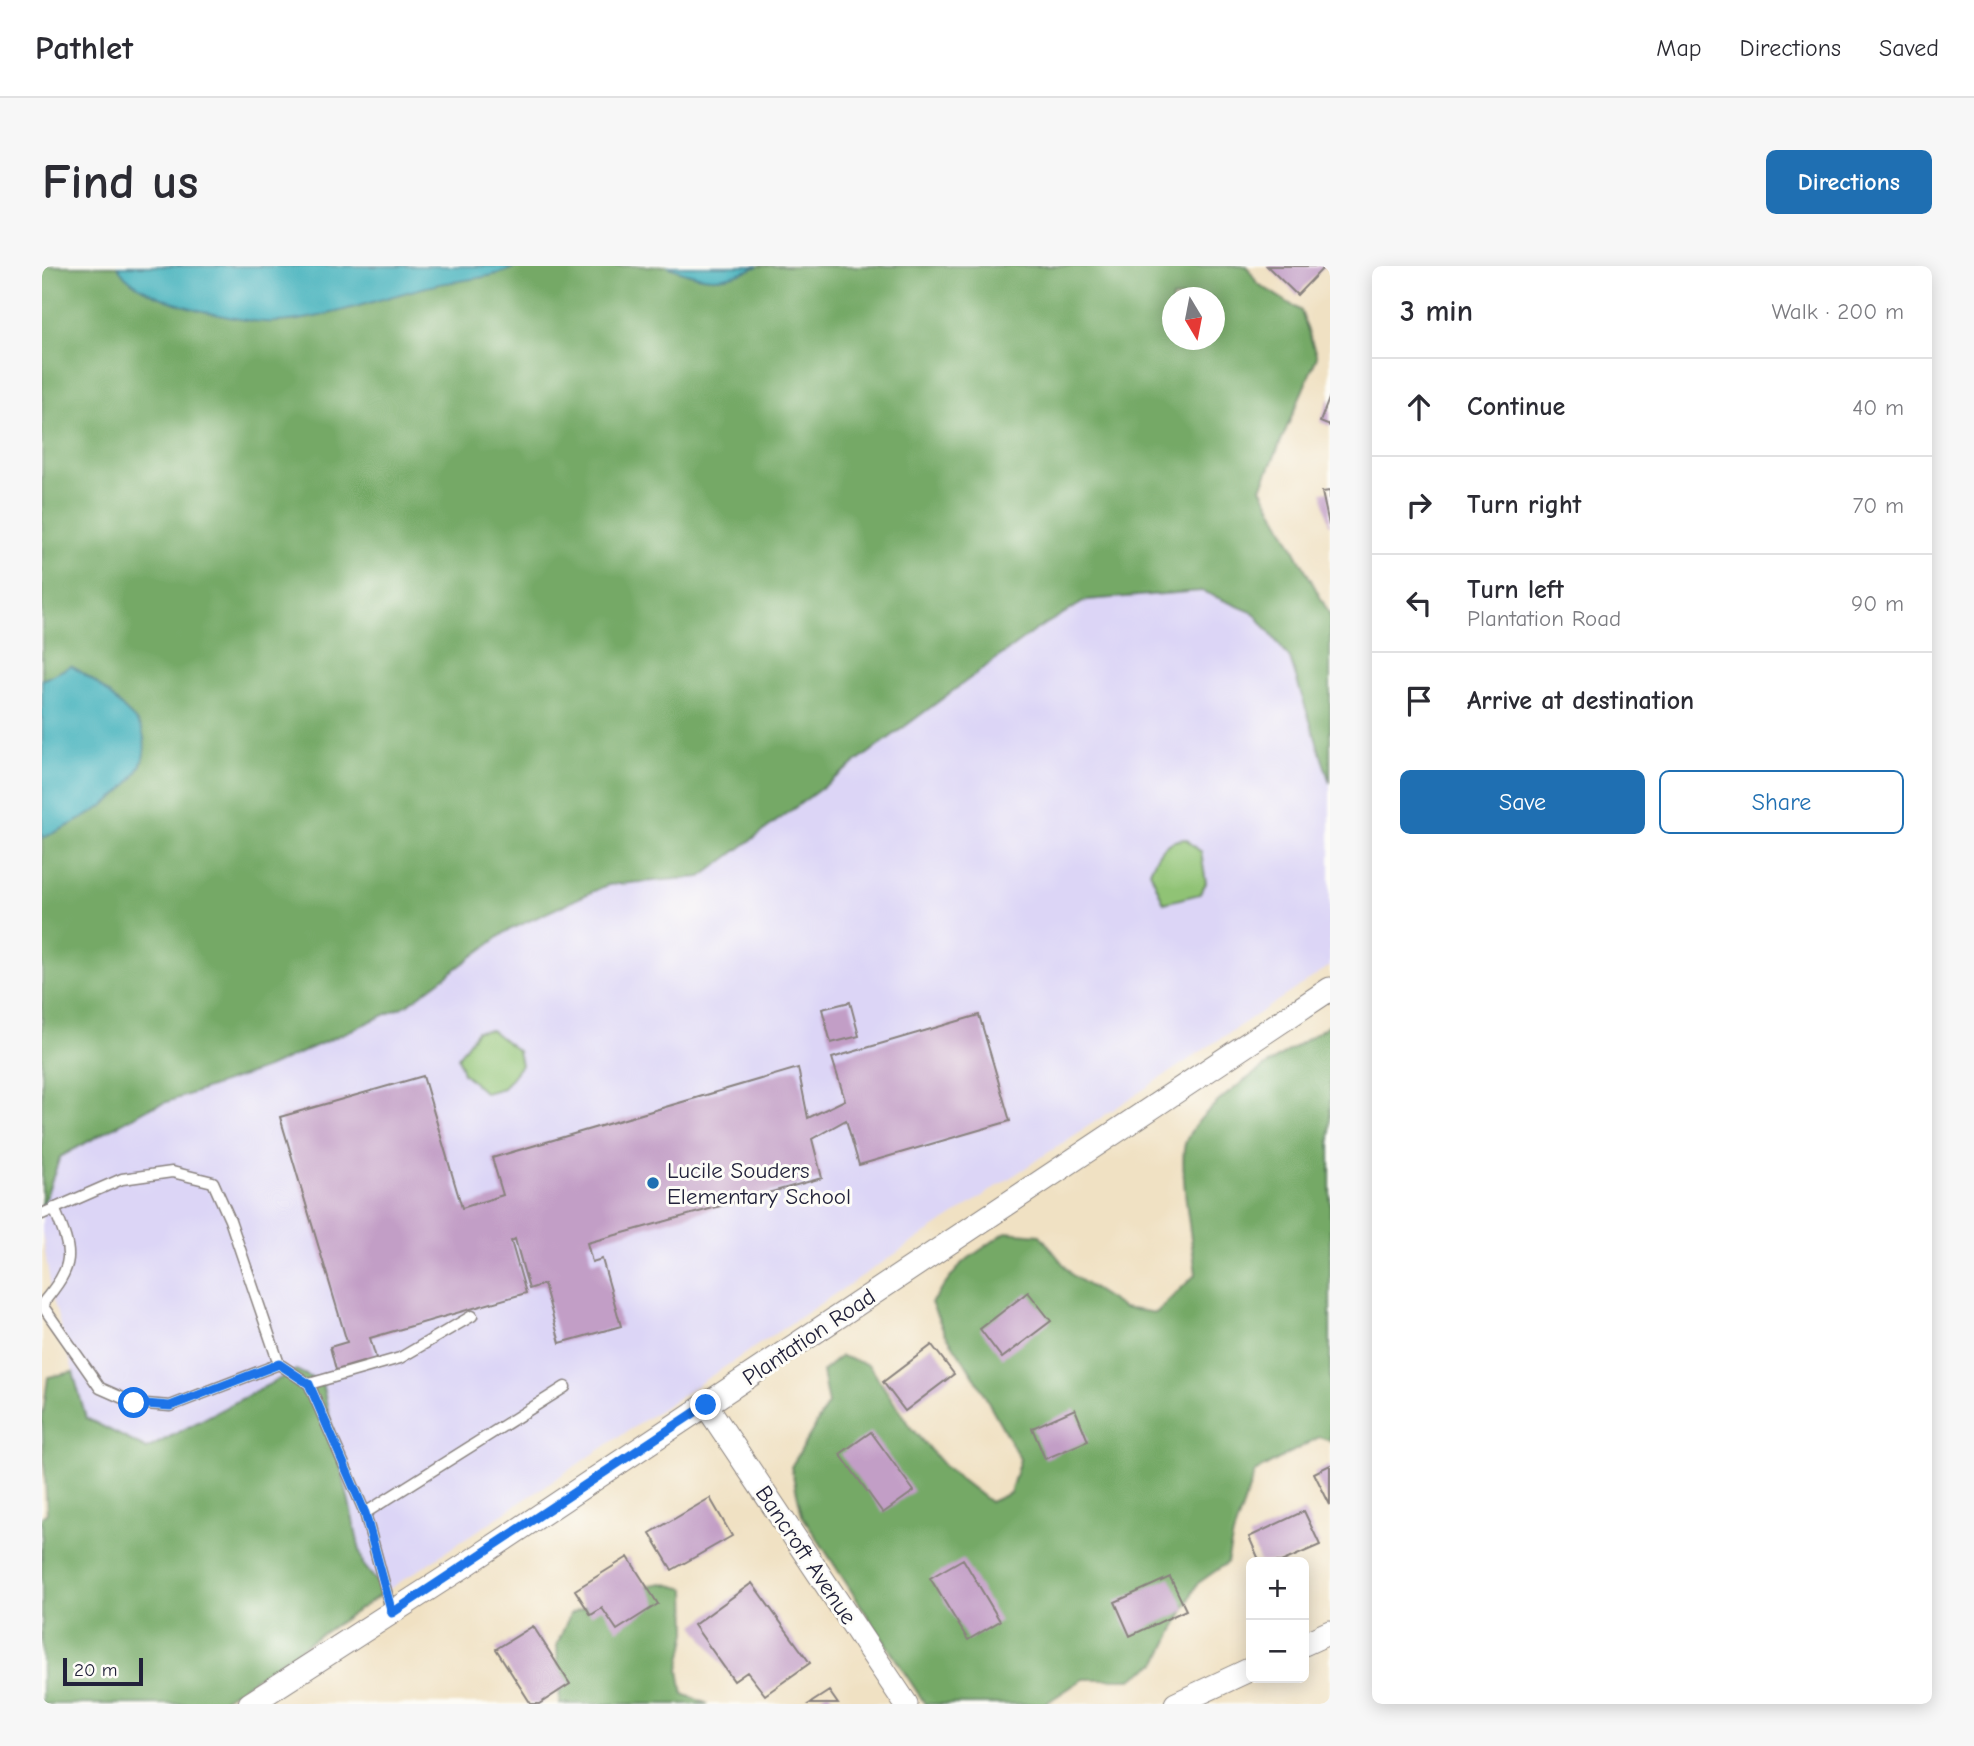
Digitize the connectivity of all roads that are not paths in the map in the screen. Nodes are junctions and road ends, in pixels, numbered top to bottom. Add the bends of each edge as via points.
1 (1330, 989) edge
2 (54, 1208) junction
3 (42, 1214) edge
4 (42, 1304) edge
5 (472, 1316) dead end
6 (279, 1364) junction
7 (309, 1384) junction
8 (565, 1387) dead end
9 (706, 1405) junction
10 (365, 1513) junction
11 (392, 1613) junction
12 (1330, 1632) edge
13 (1309, 1642) edge
14 (1246, 1671) edge
15 (250, 1704) edge
16 (906, 1704) edge
17 (1176, 1704) edge

1 - 9 street, Plantation Road
2 - 3 lane
2 - 4 lane via 69,1260 63,1279
2 - 6 lane via 122,1179 172,1172 213,1182
4 - 6 lane via 100,1388 134,1403 170,1406
5 - 7 lane via 400,1358
6 - 7 lane
7 - 10 lane
8 - 10 lane
9 - 11 street, Plantation Road
9 - 16 street, Bancroft Avenue
10 - 11 lane
11 - 15 street, Plantation Road
12 - 13 street
14 - 17 street

